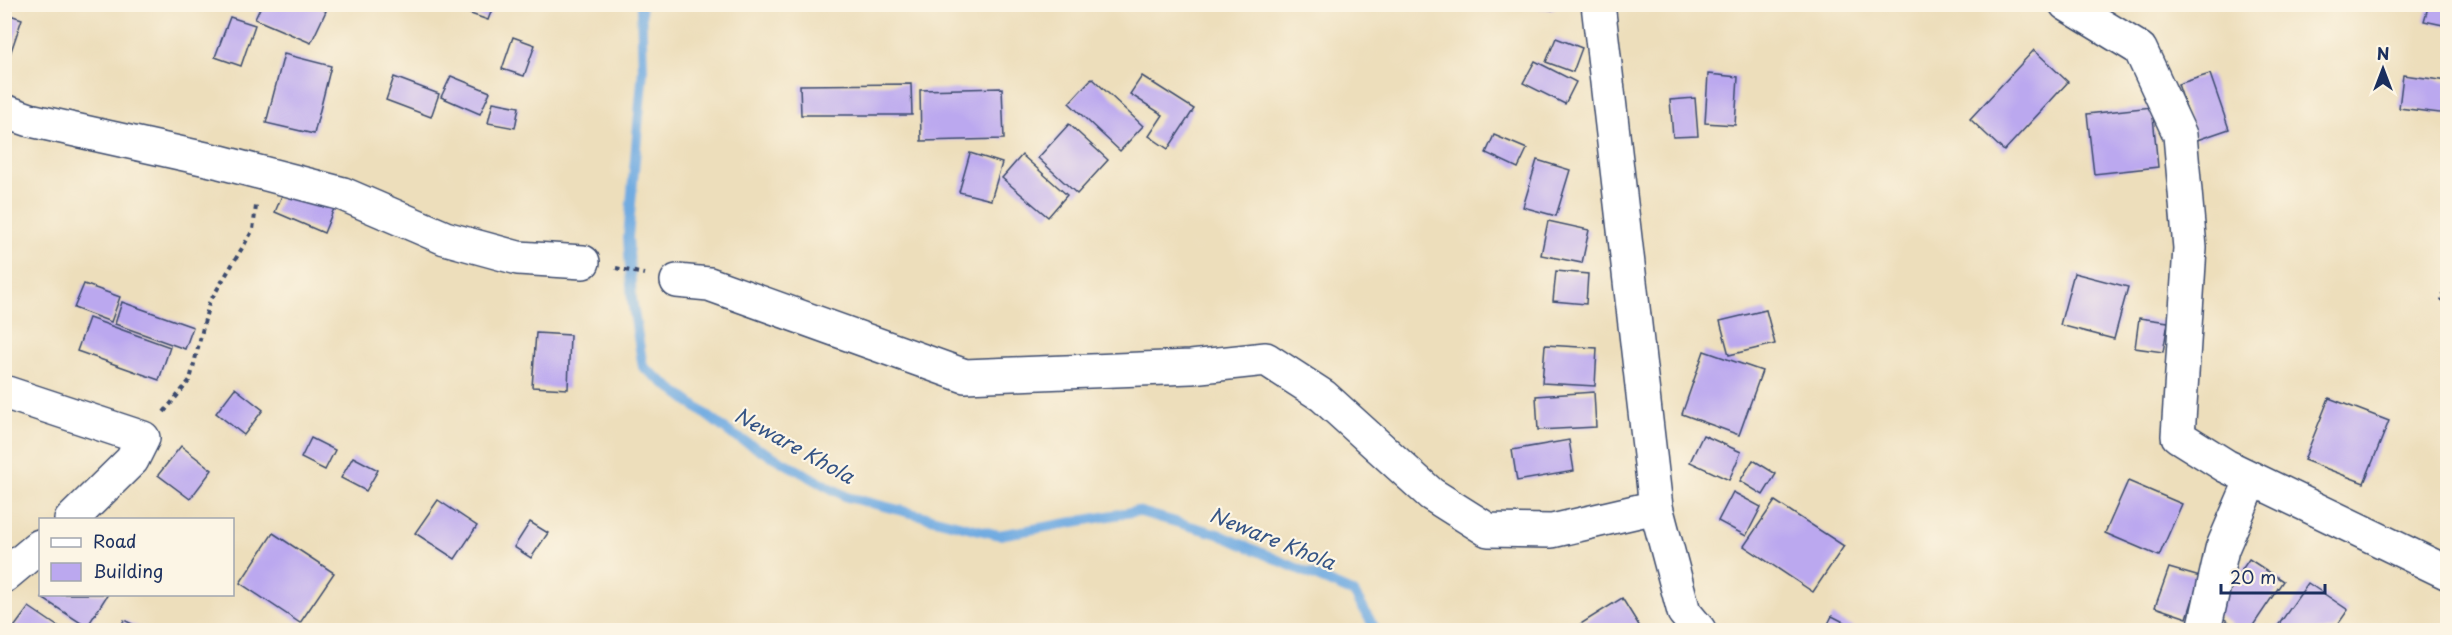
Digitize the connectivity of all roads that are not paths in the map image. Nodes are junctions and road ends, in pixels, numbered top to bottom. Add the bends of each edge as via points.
1 (1598, 4) edge
2 (2066, 4) edge
3 (4, 111) edge
4 (583, 262) road end
5 (677, 281) road end
6 (4, 392) edge
7 (2252, 479) junction
8 (1656, 507) junction
9 (72, 518) edge
10 (39, 547) edge
11 (2448, 573) edge
12 (4, 576) edge
13 (1699, 630) edge
14 (2204, 630) edge

1 - 8 street
2 - 7 street via 2140,49 2180,135 2190,248 2178,436
3 - 4 street via 343,194 445,238 518,258
5 - 8 street via 709,284 965,376 1191,367 1266,359 1323,396 1431,494 1488,530 1552,531
6 - 9 street via 143,438 132,460
7 - 11 street
7 - 14 street via 2222,549
8 - 13 street via 1684,612
10 - 12 street

